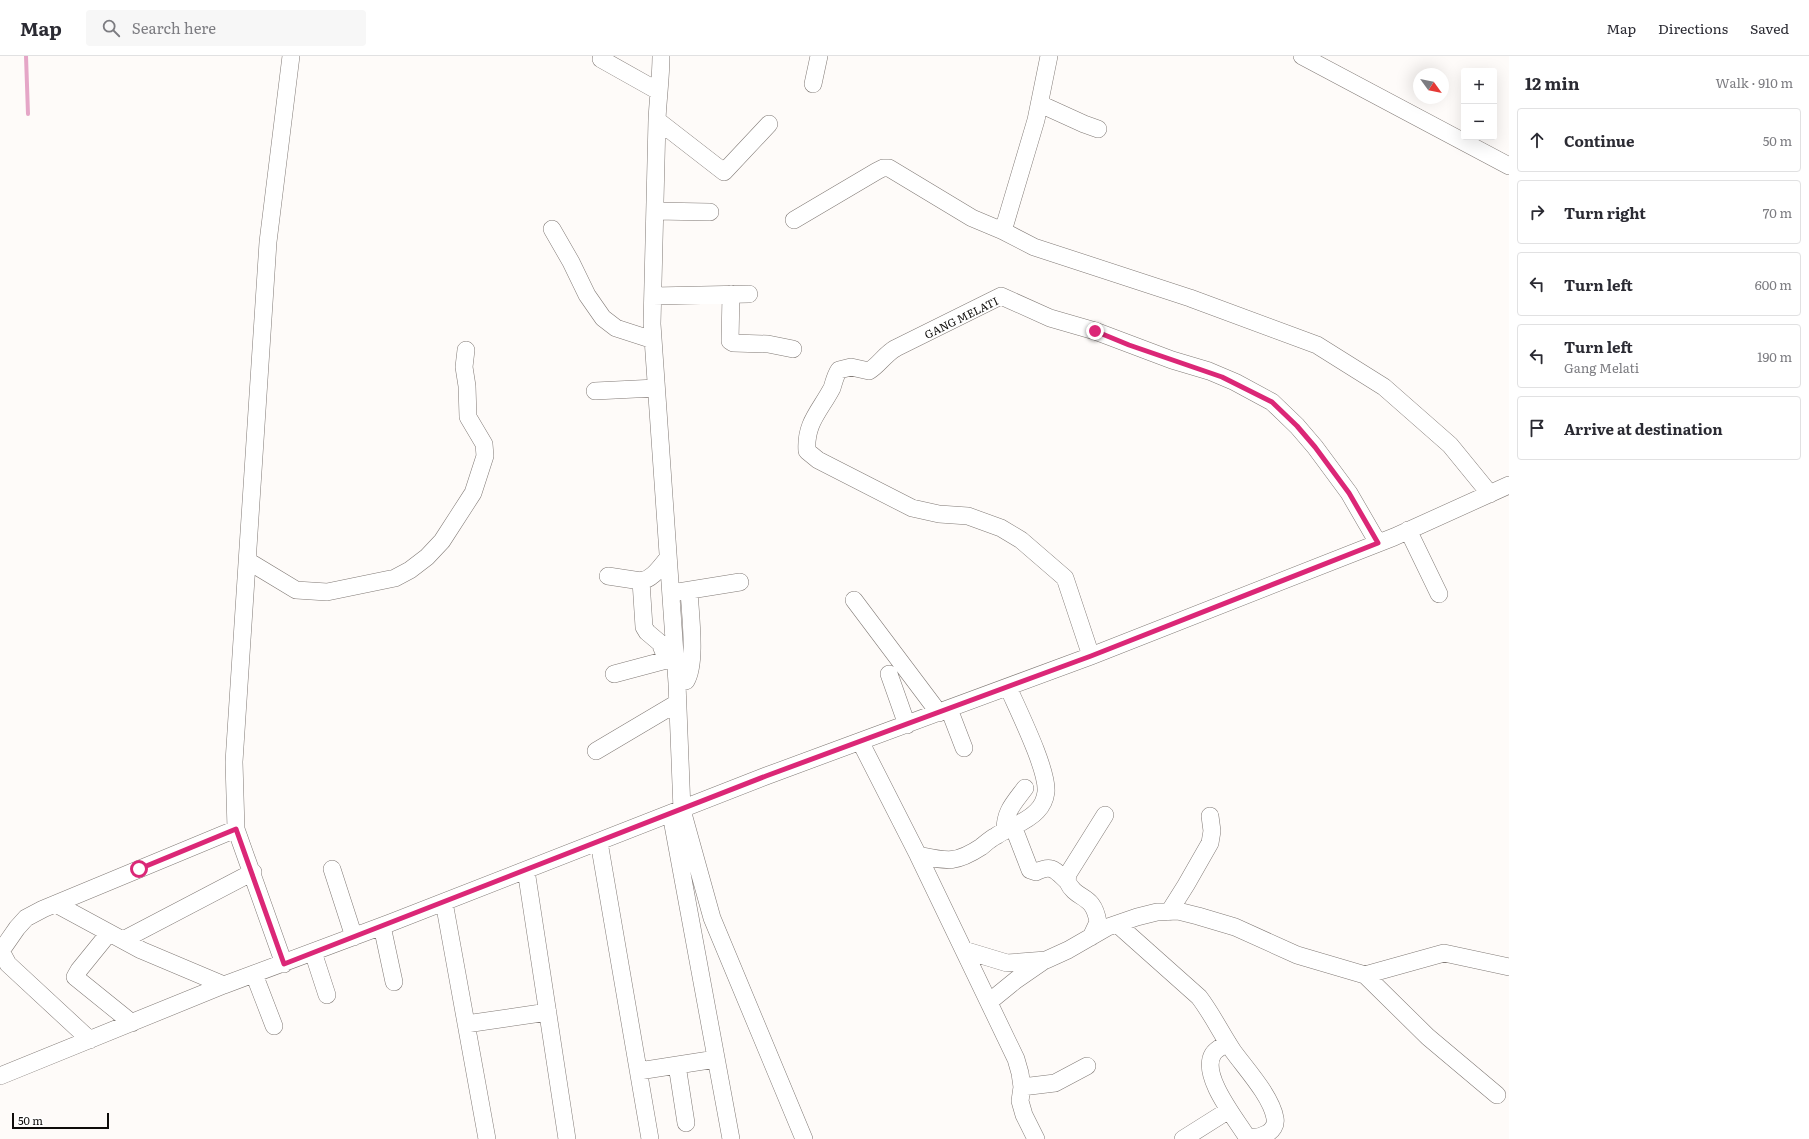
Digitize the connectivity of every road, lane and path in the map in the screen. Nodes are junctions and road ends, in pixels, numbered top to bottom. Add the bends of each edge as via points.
1 (292, 56) edge
2 (661, 56) edge
3 (819, 56) edge
4 (1049, 56) edge
5 (1302, 56) edge
6 (601, 59) dead end
7 (813, 84) dead end
8 (660, 86) junction
9 (1040, 104) junction
10 (657, 120) junction
11 (769, 124) dead end
12 (1098, 129) dead end
13 (1509, 166) edge
14 (655, 211) junction
15 (710, 212) dead end
16 (794, 220) dead end
17 (552, 229) dead end
18 (1003, 231) junction
19 (731, 294) junction
20 (749, 294) dead end
21 (653, 296) junction
22 (653, 340) junction
23 (793, 349) dead end
24 (466, 350) dead end
25 (656, 388) junction
26 (595, 391) dead end
27 (1509, 485) edge
28 (1490, 494) junction
29 (1408, 530) junction
30 (1378, 543) junction
31 (668, 558) junction
32 (248, 562) junction
33 (608, 576) dead end
34 (641, 581) junction
35 (740, 582) dead end
36 (689, 590) junction
37 (670, 593) junction
38 (1439, 594) dead end
39 (854, 600) dead end
40 (1091, 656) junction
41 (671, 659) junction
42 (614, 674) dead end
43 (889, 674) dead end
44 (676, 683) junction
45 (1008, 687) junction
46 (677, 703) junction
47 (944, 711) junction
48 (906, 725) junction
49 (861, 743) junction
50 (964, 748) dead end
51 (596, 752) dead end
52 (1025, 788) dead end
53 (677, 812) junction
54 (1105, 815) dead end
55 (1210, 816) dead end
56 (1009, 828) junction
57 (236, 829) junction
58 (599, 842) junction
59 (918, 855) junction
60 (332, 869) dead end
61 (526, 870) junction
62 (253, 872) junction
63 (1067, 881) junction
64 (444, 902) junction
65 (56, 904) junction
66 (1169, 912) junction
67 (1117, 924) junction
68 (382, 926) junction
69 (116, 937) junction
70 (354, 937) junction
71 (1091, 937) junction
72 (964, 950) junction
73 (314, 952) junction
74 (1046, 960) junction
75 (284, 964) junction
76 (1509, 967) edge
77 (254, 974) junction
78 (1365, 975) junction
79 (394, 982) dead end
80 (224, 985) junction
81 (327, 995) dead end
82 (989, 1002) junction
83 (548, 1012) junction
84 (466, 1024) junction
85 (126, 1025) junction
86 (274, 1026) dead end
87 (91, 1039) junction
88 (1228, 1042) junction
89 (716, 1059) junction
90 (677, 1065) junction
91 (1087, 1066) dead end
92 (639, 1071) junction
93 (0, 1076) edge
94 (1022, 1087) junction
95 (1497, 1095) dead end
96 (1229, 1110) junction
97 (686, 1123) dead end
98 (487, 1139) edge
99 (567, 1139) edge
100 (650, 1139) edge
101 (731, 1139) edge
102 (804, 1139) edge
103 (1036, 1139) edge
104 (1183, 1139) edge

1 - 32 street via 268,242
2 - 8 street
3 - 7 street
4 - 9 street
5 - 13 street
6 - 8 street
8 - 10 street
9 - 12 street
9 - 18 street
10 - 11 street via 724,172
10 - 14 street
14 - 15 street
14 - 21 street
16 - 18 street via 877,171 889,168 972,218
17 - 22 street via 587,295 603,318 616,328
18 - 28 street via 1034,247 1190,298 1317,345 1384,387 1450,445
19 - 20 street
19 - 21 street
19 - 23 street via 730,341
21 - 22 street
22 - 25 street
24 - 32 street via 464,367 468,417 484,444 485,456 473,493 442,541 427,557 395,578 327,592 296,590
25 - 26 street
25 - 31 street
27 - 28 street
28 - 29 street
29 - 30 street
29 - 38 street
30 - 40 street
30 - 40 street, GANG MELATI via 1349,493 1315,447 1272,402 1235,382 1095,331 1050,318 1001,296 886,355 869,371 851,367 839,370 811,422 806,439 807,451 818,460 912,508 939,514 968,516 1001,528 1020,540 1065,578
31 - 34 street via 650,578
31 - 37 street
32 - 57 street via 234,762
33 - 34 street
34 - 41 street via 644,627
35 - 36 street
36 - 37 street
36 - 44 street via 690,670 686,681
37 - 41 street
39 - 47 street
40 - 45 street
41 - 42 street
41 - 44 street
43 - 48 street
44 - 46 street
45 - 47 street
45 - 56 street via 1039,762 1046,791 1044,802 1037,812
46 - 51 street
46 - 53 street
47 - 48 street
47 - 50 street
48 - 49 street
49 - 53 street via 766,776
49 - 59 street
52 - 56 street via 1005,818
53 - 58 street
53 - 89 street
53 - 102 street via 712,918
54 - 63 street via 1068,874
55 - 66 street via 1210,843
56 - 59 street via 956,860
56 - 63 street via 1030,870 1036,872 1045,867 1051,868
57 - 62 street
57 - 65 street
58 - 61 street
58 - 92 street
59 - 72 street
60 - 70 street
61 - 64 street
61 - 83 street
62 - 69 street
62 - 75 street
63 - 71 street via 1074,891 1090,900 1097,913 1098,922
64 - 68 street
64 - 84 street
65 - 69 street
65 - 87 street via 26,918 1,952 8,964
66 - 67 street via 1157,912
66 - 78 street via 1178,911 1235,927 1297,955
67 - 71 street
67 - 88 street via 1199,996
68 - 70 street
68 - 79 street
69 - 80 street
69 - 85 street via 79,970 75,977
70 - 73 street
71 - 74 street
72 - 74 street via 1007,963
72 - 82 street
73 - 75 street
73 - 81 street
74 - 82 street
75 - 77 street
76 - 78 street via 1444,953
77 - 80 street
77 - 86 street
78 - 95 street via 1428,1037
80 - 85 street
82 - 94 street via 1016,1059
83 - 84 street
83 - 99 street
84 - 98 street
85 - 87 street
87 - 93 street
88 - 96 street via 1214,1052 1210,1066 1211,1076
88 - 96 street via 1265,1095 1275,1118 1275,1125 1257,1137 1247,1137
89 - 90 street
89 - 101 street
90 - 92 street
90 - 97 street
91 - 94 street via 1055,1083
92 - 100 street
94 - 103 street via 1020,1101
96 - 104 street

